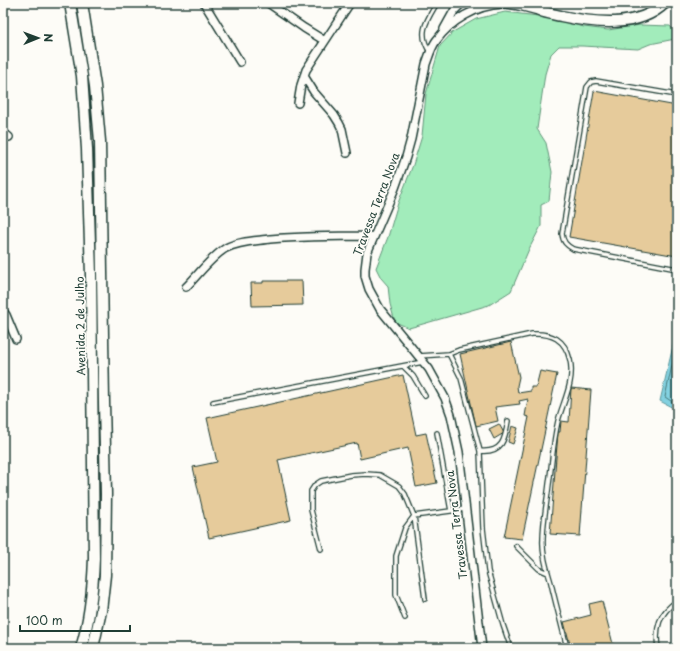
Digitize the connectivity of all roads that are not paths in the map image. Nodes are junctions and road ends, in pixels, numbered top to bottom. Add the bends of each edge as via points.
1 (70, 3) edge
2 (82, 3) edge
3 (204, 3) edge
4 (268, 3) edge
5 (350, 3) edge
6 (437, 3) edge
7 (462, 3) edge
8 (531, 3) edge
9 (665, 3) edge
10 (539, 11) junction
11 (442, 33) junction
12 (325, 41) junction
13 (430, 52) junction
14 (240, 62) dead end
15 (304, 76) junction
16 (677, 95) edge
17 (298, 103) dead end
18 (347, 153) dead end
19 (374, 236) junction
20 (677, 269) edge
21 (186, 286) dead end
22 (3, 311) edge
23 (16, 338) dead end
24 (449, 354) junction
25 (421, 359) junction
26 (403, 366) junction
27 (425, 396) dead end
28 (213, 402) dead end
29 (508, 421) dead end
30 (437, 433) dead end
31 (480, 451) junction
32 (465, 509) junction
33 (451, 511) junction
34 (414, 516) junction
35 (516, 546) dead end
36 (321, 549) dead end
37 (548, 573) junction
38 (425, 599) dead end
39 (677, 601) edge
40 (405, 618) dead end
41 (81, 648) edge
42 (93, 648) edge
43 (482, 648) edge
44 (511, 648) edge
45 (567, 648) edge
46 (658, 648) edge

1 - 41 main road, Avenida 2 de Julho via 84,101 91,275 94,558 90,608
2 - 42 main road, Avenida 2 de Julho via 95,86 100,141 105,575
3 - 14 street
4 - 12 street
5 - 12 street
6 - 13 lane via 424,25 424,42
7 - 11 street via 454,11
8 - 10 main road
9 - 10 main road via 645,16 600,22
10 - 11 street via 502,4 488,6 457,20
11 - 13 street, Travessa Terra Nova
12 - 15 street via 310,62
13 - 19 street, Travessa Terra Nova via 406,157
15 - 17 street
15 - 18 street via 339,123
16 - 20 lane via 596,81 587,87 562,234 563,241 573,250
19 - 21 street via 296,237 233,245 215,257
19 - 25 street, Travessa Terra Nova via 365,261 365,276 369,289 380,309
22 - 23 street
24 - 25 lane
24 - 31 lane via 461,378
24 - 37 lane via 542,333 550,335 565,346 571,370 569,389 554,442 543,530
25 - 26 lane
25 - 32 street, Travessa Terra Nova via 439,385 451,415 459,452
26 - 27 lane via 414,376
26 - 28 lane
29 - 31 lane via 504,440 498,448 489,452
30 - 33 lane
31 - 44 lane via 483,528 488,571
32 - 33 lane
32 - 43 street, Travessa Terra Nova
33 - 34 lane
34 - 36 lane via 399,486 380,475 351,475 321,480 311,491 310,501
34 - 38 lane
34 - 40 lane via 405,528 396,556 396,595
35 - 37 lane via 538,569
37 - 45 lane
39 - 46 lane via 663,614 658,625

